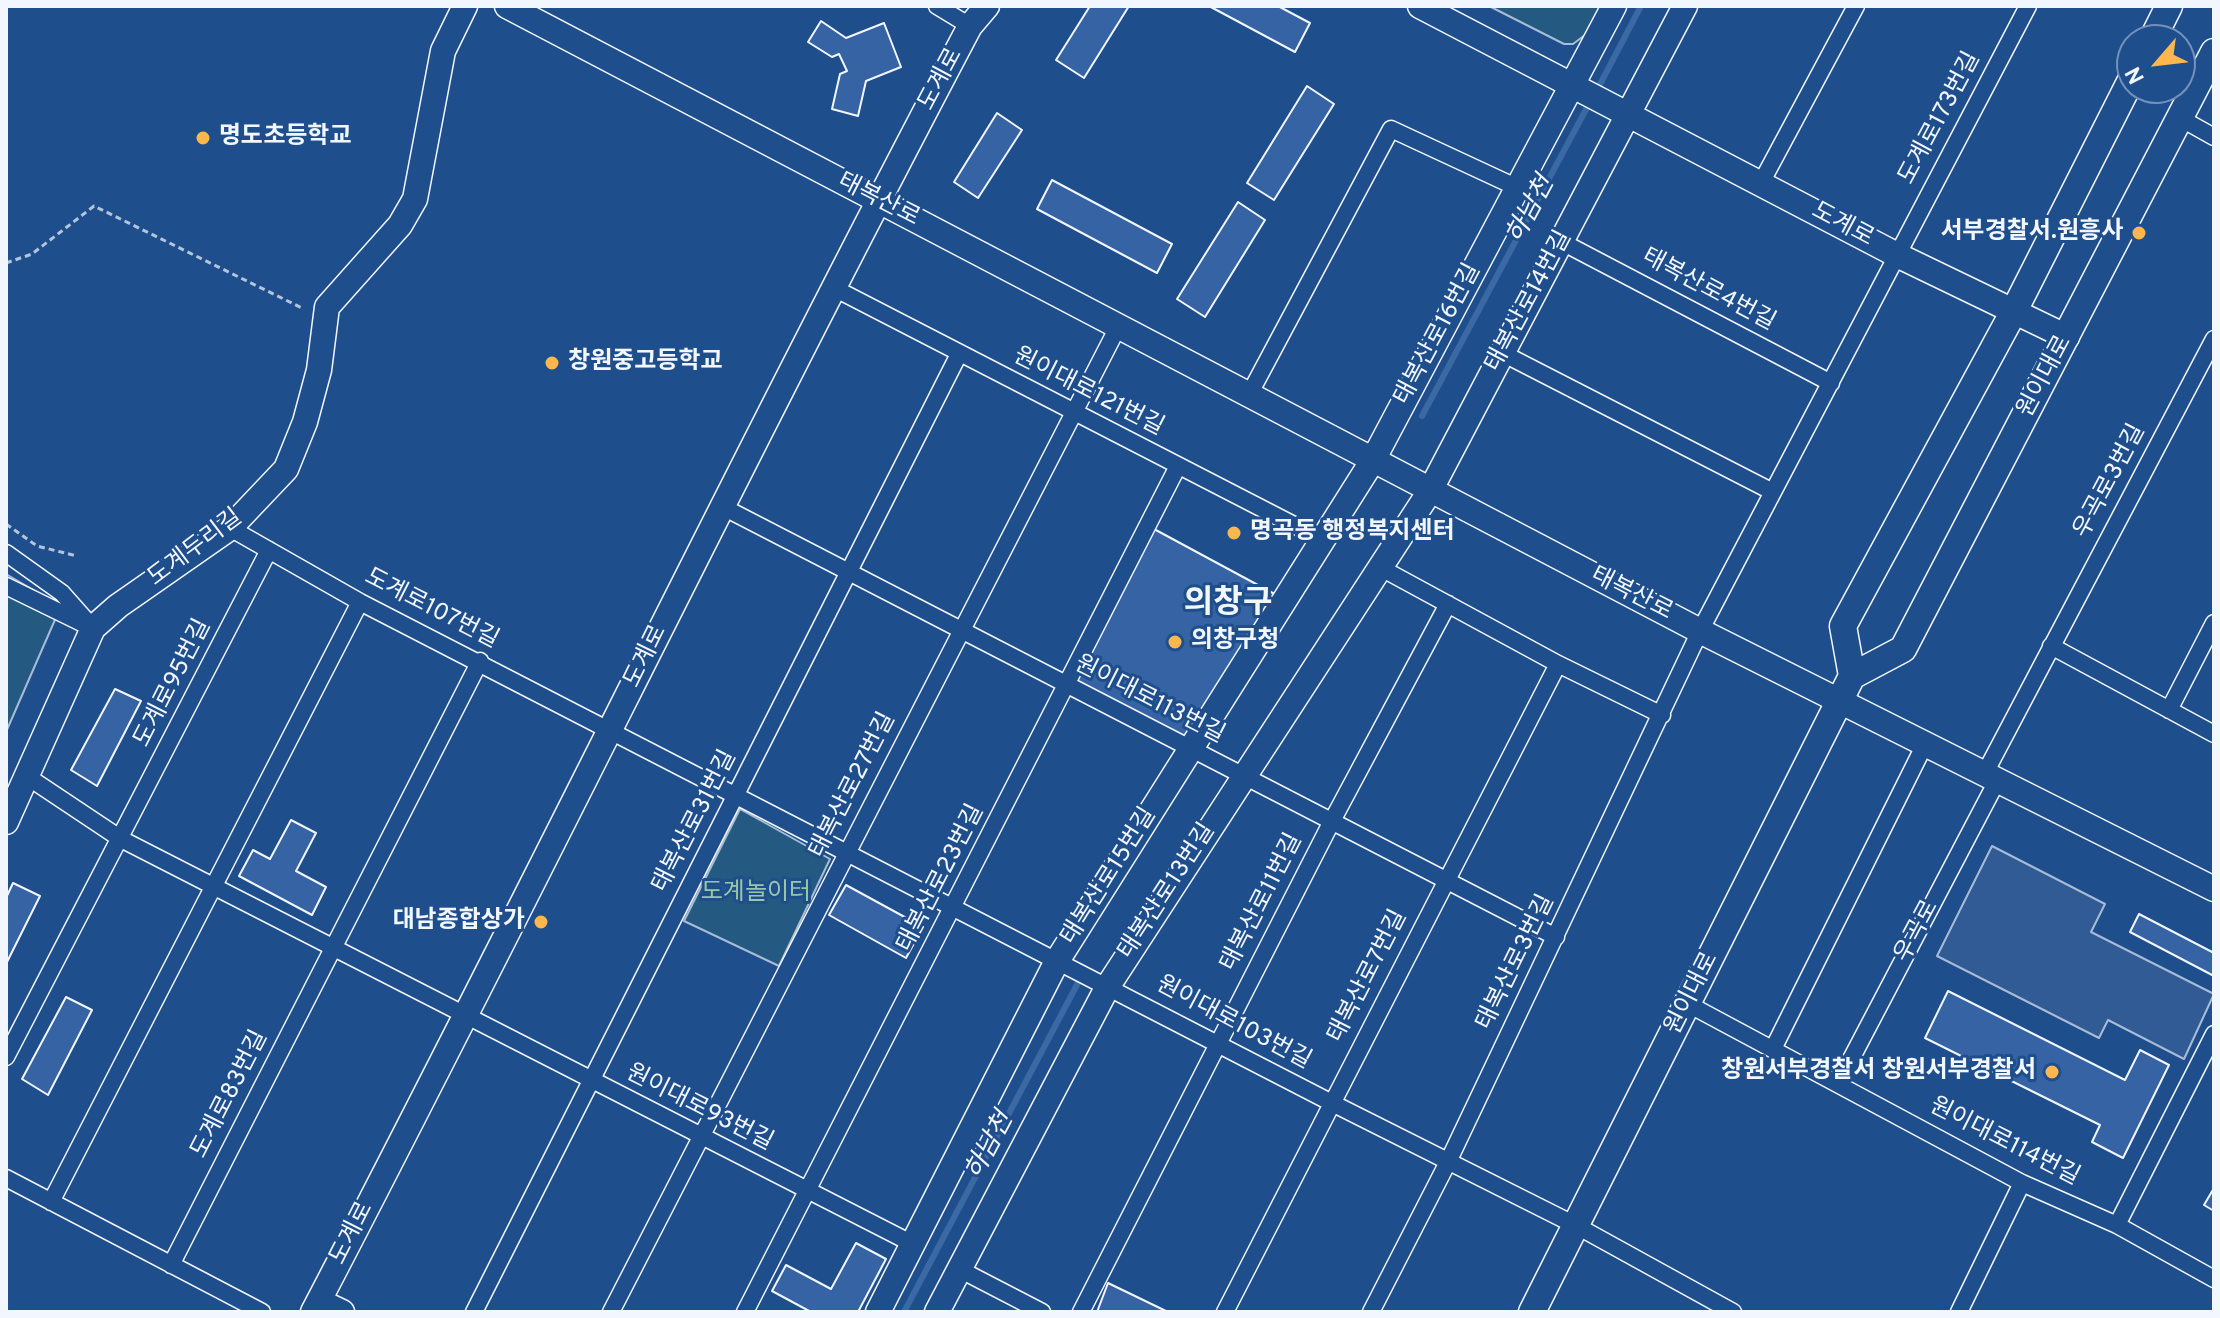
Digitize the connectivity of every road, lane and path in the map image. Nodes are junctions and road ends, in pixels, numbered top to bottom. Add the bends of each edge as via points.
1 (465, 6) edge
2 (507, 6) edge
3 (937, 6) edge
4 (987, 6) edge
5 (1420, 6) edge
6 (1614, 6) edge
7 (1685, 6) edge
8 (1856, 6) edge
9 (2028, 6) edge
10 (2169, 6) edge
11 (2160, 24) edge
12 (970, 26) junction
13 (2214, 52) edge
14 (1578, 86) junction
15 (2119, 104) edge
16 (1625, 111) junction
17 (2180, 118) junction
18 (2214, 137) edge
19 (1761, 183) junction
20 (1518, 188) junction
21 (878, 201) junction
22 (1562, 242) junction
23 (1897, 255) junction
24 (6, 263) edge
25 (832, 287) junction
26 (327, 307) junction
27 (2014, 311) junction
28 (1119, 325) junction
29 (2067, 337) junction
30 (2214, 339) edge
31 (959, 354) junction
32 (1504, 354) junction
33 (1831, 383) junction
34 (1250, 393) junction
35 (1071, 412) junction
36 (1376, 461) junction
37 (1178, 466) junction
38 (1426, 489) junction
39 (1773, 492) junction
40 (721, 506) junction
41 (6, 524) edge
42 (230, 528) junction
43 (1323, 540) junction
44 (269, 550) junction
45 (6, 553) edge
46 (77, 556) dead end
47 (1381, 568) junction
48 (850, 573) junction
49 (6, 586) edge
50 (360, 602) junction
51 (1448, 604) junction
52 (2214, 623) edge
53 (93, 628) junction
54 (961, 631) junction
55 (1700, 631) junction
56 (2051, 646) junction
57 (480, 661) junction
58 (1558, 664) junction
59 (1852, 676) junction
60 (1067, 686) junction
61 (1840, 701) junction
62 (2169, 710) junction
63 (1662, 715) junction
64 (612, 729) junction
65 (2214, 734) edge
66 (1926, 742) junction
67 (1191, 749) junction
68 (1243, 776) junction
69 (28, 777) junction
70 (1991, 777) junction
71 (737, 794) junction
72 (1332, 821) junction
73 (6, 822) edge
74 (121, 839) junction
75 (847, 852) junction
76 (1445, 880) junction
77 (213, 887) junction
78 (2214, 889) edge
79 (955, 908) junction
80 (1556, 937) junction
81 (334, 947) junction
82 (1057, 961) junction
83 (1108, 986) junction
84 (1688, 1004) junction
85 (465, 1014) junction
86 (2214, 1034) edge
87 (1218, 1043) junction
88 (1773, 1049) junction
89 (6, 1057) edge
90 (592, 1081) junction
91 (1838, 1084) junction
92 (1332, 1103) junction
93 (700, 1137) junction
94 (1448, 1162) junction
95 (6, 1178) edge
96 (2022, 1183) junction
97 (807, 1191) junction
98 (51, 1202) junction
99 (2117, 1225) junction
100 (1577, 1226) junction
101 (913, 1244) junction
102 (171, 1265) junction
103 (959, 1269) junction
104 (2214, 1279) edge
105 (316, 1306) edge
106 (262, 1312) edge
107 (342, 1312) edge
108 (474, 1312) edge
109 (611, 1312) edge
110 (745, 1312) edge
111 (878, 1312) edge
112 (937, 1312) edge
113 (1042, 1312) edge
114 (1081, 1312) edge
115 (1225, 1312) edge
116 (1371, 1312) edge
117 (1532, 1312) edge
118 (1733, 1312) edge
119 (1959, 1312) edge

1 - 26 street via 443,51 415,199 400,225
2 - 21 street, 태복산로
3 - 12 street
4 - 12 street, 도계로
5 - 14 street
6 - 14 street, 태복산로16번길
7 - 16 street, 태복산로14번길
8 - 19 street
9 - 23 street, 도계로173번길
10 - 11 main road
12 - 21 street, 도계로
13 - 17 main road, 원이대로
14 - 16 street, 도계로
14 - 20 street, 태복산로16번길
15 - 27 main road
16 - 19 street, 도계로
16 - 22 street, 태복산로14번길
17 - 18 street
17 - 29 main road, 원이대로
19 - 23 street, 도계로
20 - 34 street via 1391,129
20 - 36 street, 태복산로16번길
21 - 25 street, 도계로
21 - 28 street, 태복산로
22 - 32 street, 태복산로14번길
22 - 33 street, 태복산로4번길
23 - 27 street, 도계로
23 - 33 street
24 - 26 path via 32,254 94,206 307,310
25 - 31 street, 원이대로121번길
25 - 40 street, 도계로
26 - 42 street, 도계두리길 via 319,370 286,469
27 - 29 street, 도계로
27 - 59 main road via 1843,626
28 - 34 street, 태복산로
28 - 35 street, 태복산로27번길
29 - 59 main road, 원이대로 via 1903,649
30 - 56 street, 우곡로3번길
31 - 35 street, 원이대로121번길
31 - 48 street, 태복산로31번길
32 - 38 street, 태복산로14번길
32 - 39 street
33 - 39 street
34 - 36 street, 태복산로
35 - 37 street, 원이대로121번길
35 - 54 street, 태복산로27번길
36 - 38 street, 태복산로
36 - 43 street, 태복산로15번길
37 - 43 street, 원이대로121번길
37 - 60 street, 태복산로23번길
38 - 47 street, 태복산로13번길
38 - 55 street, 태복산로
39 - 55 street
40 - 48 street, 원이대로113번길
40 - 64 street, 도계로
41 - 46 path via 37,546
42 - 44 street, 도계로107번길
42 - 53 street, 도계두리길
43 - 67 street, 태복산로15번길
44 - 50 street, 도계로107번길
44 - 74 street, 도계로95번길
45 - 53 street via 62,593
47 - 51 street
47 - 68 street, 태복산로13번길
48 - 54 street, 원이대로113번길
48 - 71 street, 태복산로31번길
49 - 53 street
50 - 57 street, 도계로107번길
50 - 77 street
51 - 58 street
51 - 72 street, 태복산로11번길
52 - 62 street
53 - 69 street, 도계두리길
54 - 60 street, 원이대로113번길
54 - 75 street, 태복산로27번길
55 - 61 street, 태복산로
55 - 63 street, 태복산로3번길
56 - 62 street
56 - 70 street, 우곡로3번길
57 - 64 street, 도계로107번길
57 - 81 street
58 - 63 street
58 - 76 street, 태복산로7번길
59 - 61 main road, 원이대로
60 - 67 street, 원이대로113번길
60 - 79 street, 태복산로23번길
61 - 66 street
61 - 84 main road, 원이대로
62 - 65 street
63 - 80 street, 태복산로3번길
64 - 71 street, 원이대로103번길
64 - 85 street, 도계로
66 - 70 street
66 - 88 street
67 - 68 street, 원이대로113번길
67 - 82 street, 태복산로15번길
68 - 72 street, 원이대로113번길
68 - 83 street, 태복산로13번길
69 - 73 street, 도계두리길
69 - 74 street
70 - 78 street
70 - 91 street, 우곡로
71 - 75 street, 원이대로103번길
71 - 90 street, 태복산로31번길
72 - 76 street, 원이대로113번길
72 - 87 street, 태복산로11번길
74 - 77 street
74 - 89 street
75 - 79 street, 원이대로103번길
75 - 93 street, 태복산로27번길
76 - 80 street, 원이대로113번길
76 - 92 street, 태복산로7번길
77 - 81 street
77 - 98 street
79 - 82 street, 원이대로103번길
79 - 97 street, 태복산로23번길
80 - 94 street, 태복산로3번길
81 - 85 street
81 - 102 street, 도계로83번길
82 - 83 street, 원이대로103번길
82 - 101 street, 태복산로15번길
83 - 87 street, 원이대로103번길
83 - 103 street, 태복산로13번길
84 - 88 street, 원이대로114번길
84 - 100 main road, 원이대로
85 - 90 street, 원이대로93번길
85 - 105 street, 도계로
86 - 99 street
87 - 92 street, 원이대로103번길
87 - 114 street, 태복산로11번길
88 - 91 street, 원이대로114번길
90 - 93 street, 원이대로93번길
90 - 108 street, 태복산로31번길
91 - 96 street, 원이대로114번길
92 - 94 street, 원이대로103번길
92 - 115 street, 태복산로7번길
93 - 97 street, 원이대로93번길
93 - 109 street, 태복산로27번길
94 - 100 street, 원이대로103번길
94 - 116 street, 태복산로3번길
95 - 98 street
96 - 99 street, 원이대로114번길
96 - 119 street
97 - 101 street, 원이대로93번길
97 - 110 street, 태복산로23번길
98 - 102 street
99 - 104 street, 원이대로114번길
100 - 117 main road, 원이대로
100 - 118 street, 원이대로103번길
101 - 111 street, 태복산로15번길
102 - 106 street
103 - 112 street, 태복산로13번길
103 - 113 street
105 - 107 street

